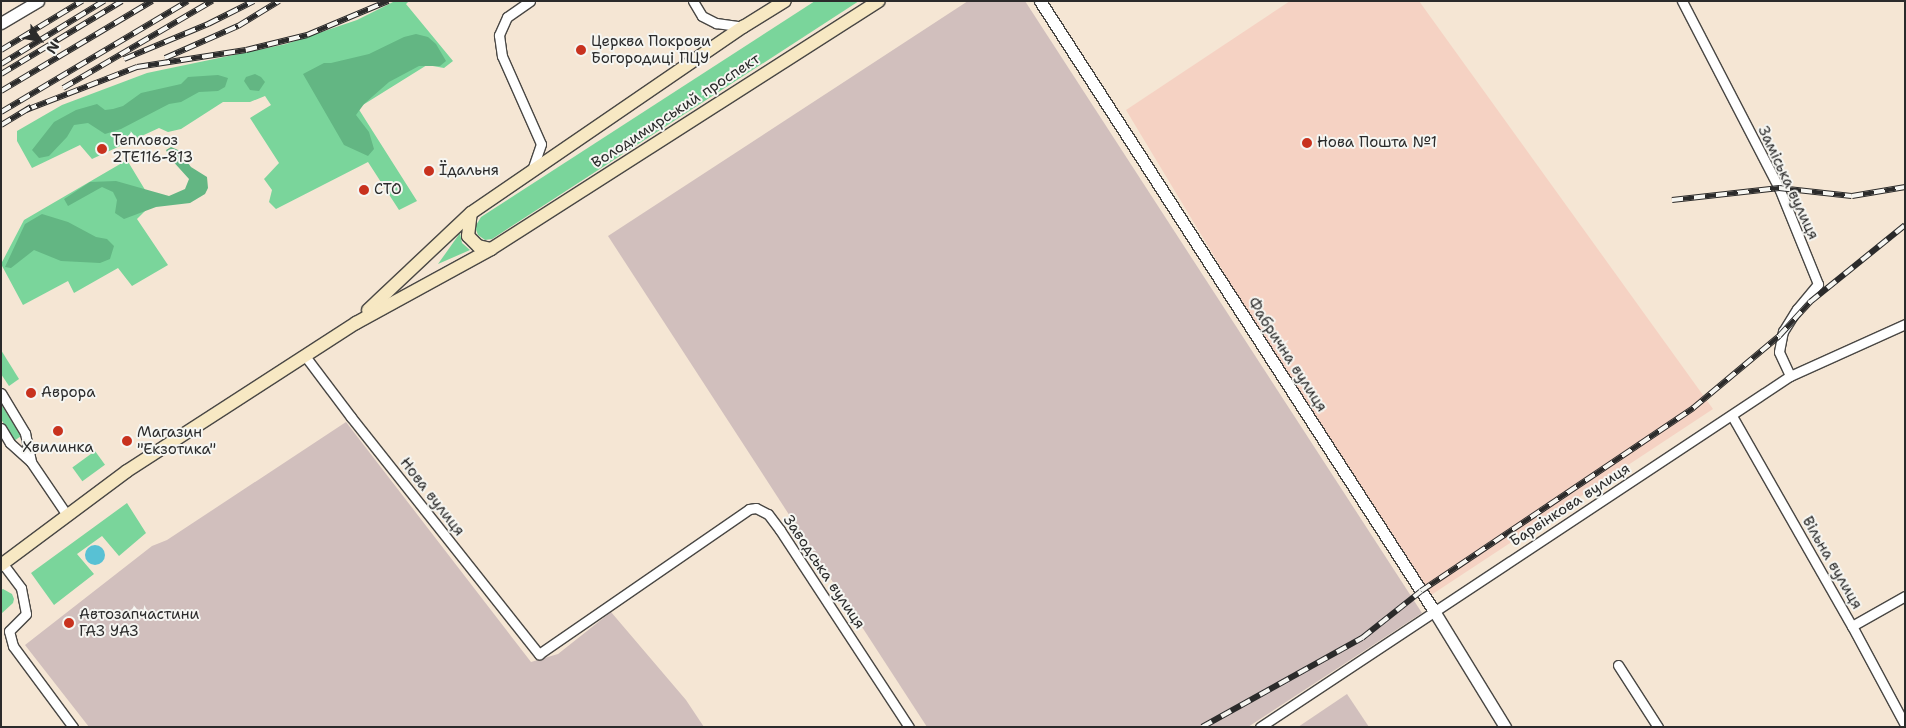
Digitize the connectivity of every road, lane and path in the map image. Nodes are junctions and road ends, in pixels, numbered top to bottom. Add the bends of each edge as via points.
1 (38, 1) edge
2 (530, 1) edge
3 (693, 1) edge
4 (785, 1) edge
5 (879, 1) edge
6 (1040, 1) edge
7 (1682, 1) edge
8 (1, 23) edge
9 (742, 27) junction
10 (530, 173) junction
11 (472, 213) junction
12 (491, 249) junction
13 (356, 323) junction
14 (1905, 324) edge
15 (305, 356) junction
16 (1790, 376) junction
17 (1, 393) edge
18 (1732, 416) junction
19 (1, 428) edge
20 (31, 462) junction
21 (66, 515) junction
22 (2, 564) edge
23 (1905, 596) edge
24 (1434, 610) junction
25 (1852, 626) junction
26 (539, 654) joint
27 (1618, 665) dead end
28 (1905, 725) edge
29 (73, 727) edge
30 (909, 727) edge
31 (1260, 727) edge
32 (1505, 727) edge
33 (1658, 727) edge

1 - 8 street
2 - 10 street via 507,17 499,35 502,56 541,144
3 - 9 street via 702,16 716,23
4 - 9 main road, Володимирський проспект
5 - 12 main road, Володимирський проспект
6 - 24 street, Фабрична вулиця
7 - 16 street, Заміська вулиця via 1779,188 1818,284 1783,332 1778,352
9 - 10 main road, Володимирський проспект
10 - 11 main road, Володимирський проспект
11 - 12 main road via 468,236 478,246
11 - 13 main road, Володимирський проспект
12 - 13 main road, Володимирський проспект
13 - 15 main road, Володимирський проспект
14 - 16 street, Барвінкова вулиця
15 - 21 main road, Володимирський проспект via 127,471
15 - 26 street, Нова вулиця
16 - 18 street, Барвінкова вулиця
17 - 20 street via 25,433
18 - 24 street, Барвінкова вулиця
18 - 25 street, Вільна вулиця
19 - 20 street via 10,443
20 - 21 street
21 - 22 main road, Володимирський проспект
22 - 29 street via 22,588 26,614 9,631 13,646
23 - 25 street
24 - 31 street, Барвінкова вулиця
24 - 32 street, Фабрична вулиця
25 - 28 street, Вільна вулиця
26 - 30 street, Заводська вулиця via 749,509 756,508 768,514 780,530
27 - 33 street

